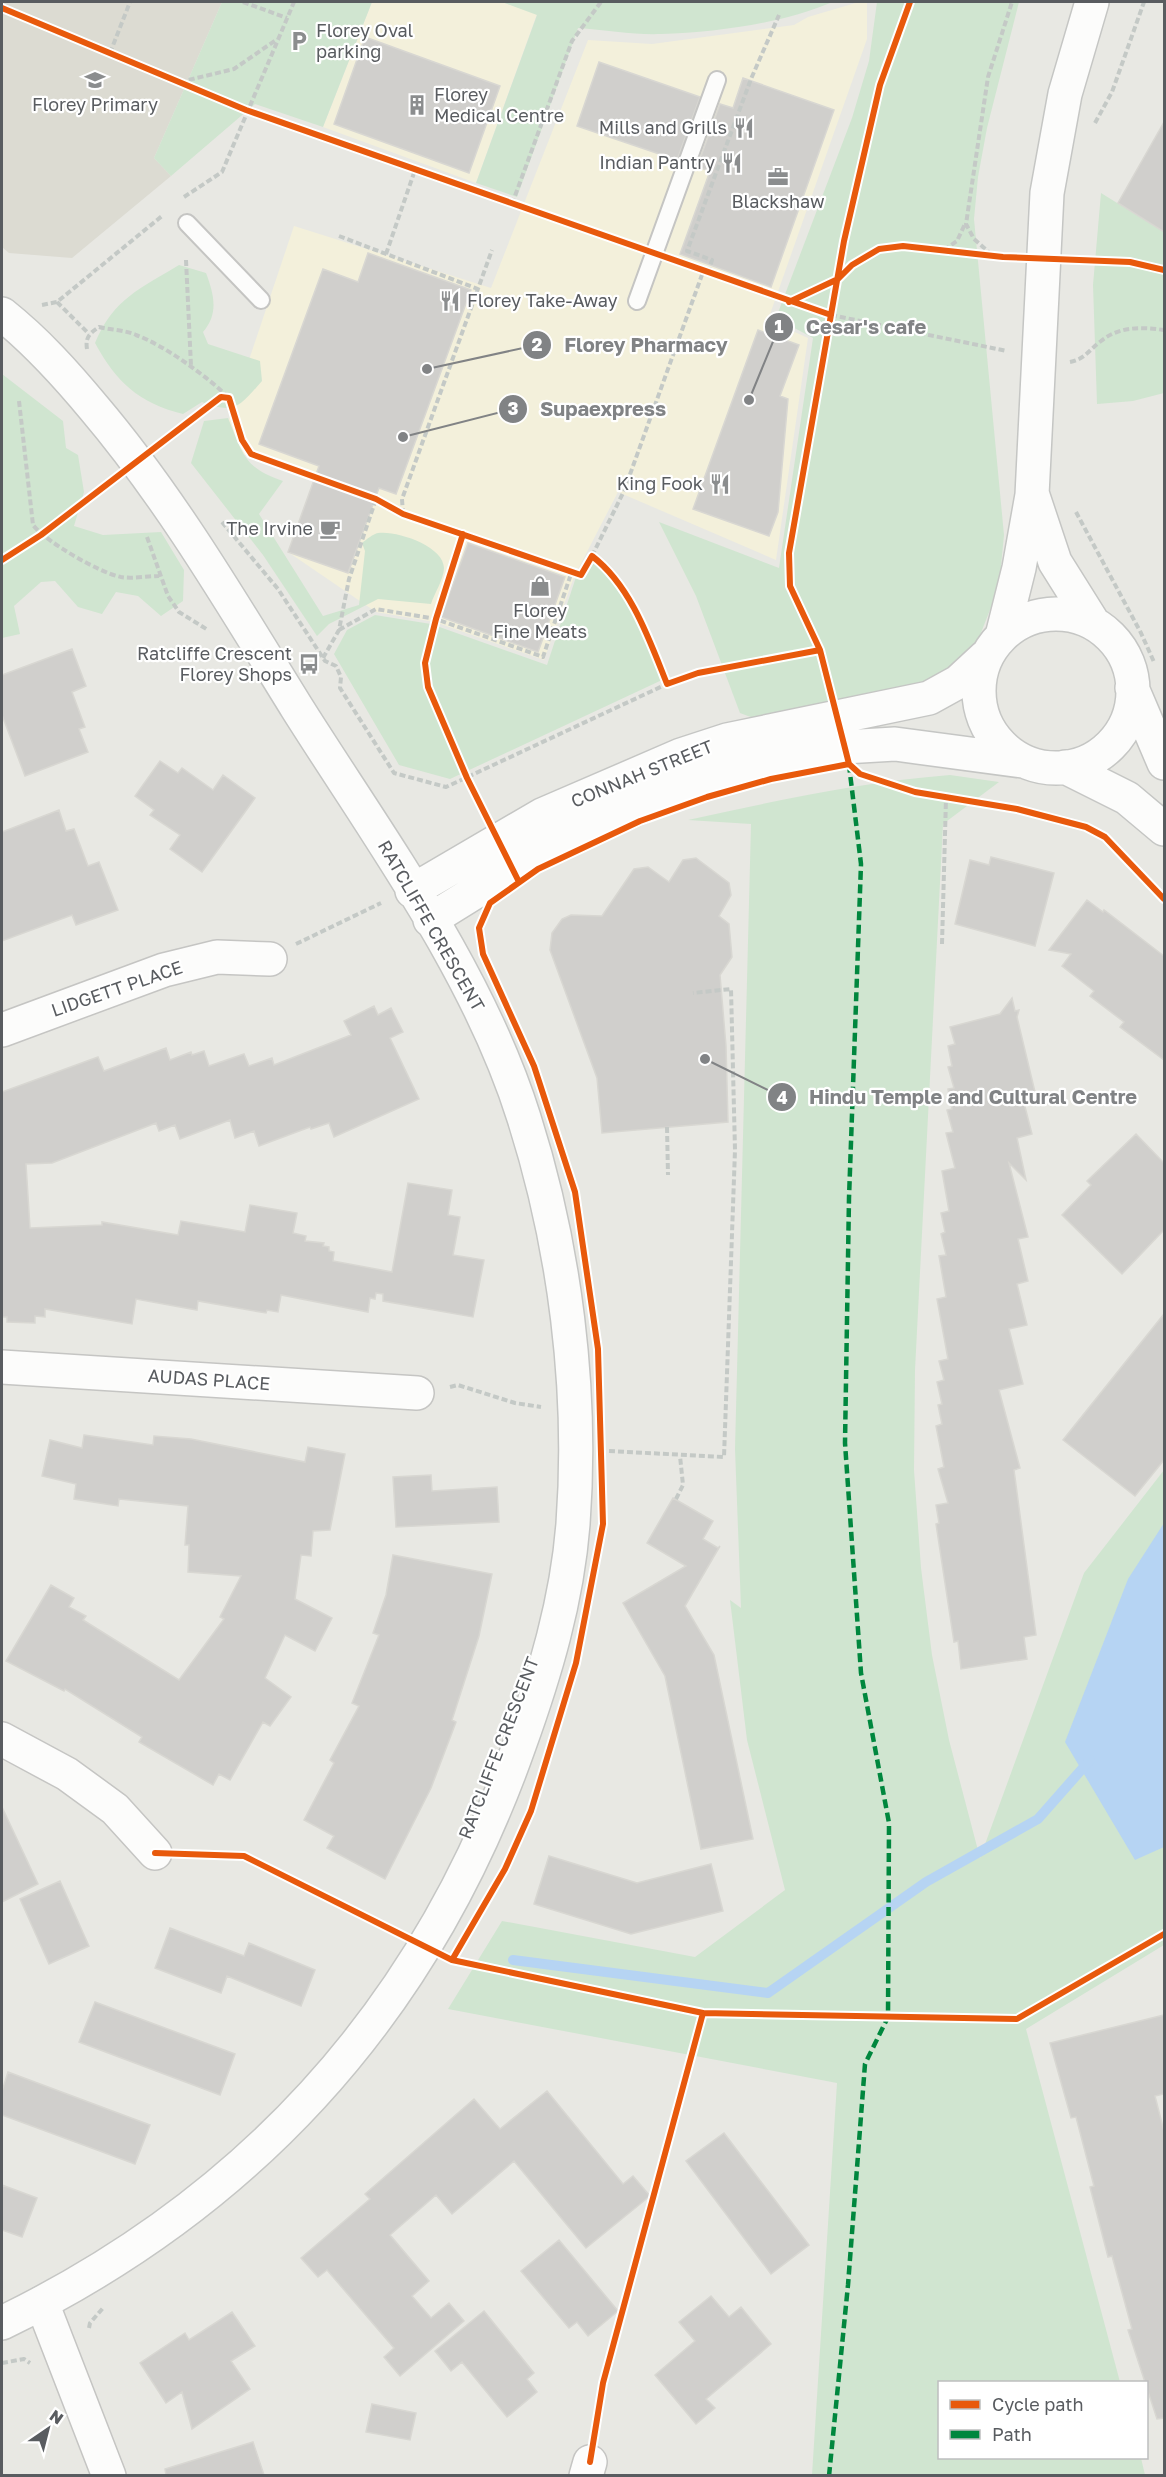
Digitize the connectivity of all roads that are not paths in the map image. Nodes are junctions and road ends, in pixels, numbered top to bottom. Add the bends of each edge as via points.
1 (1092, 2) edge
2 (717, 80) dead end
3 (187, 223) road end
4 (261, 300) dead end
5 (637, 301) dead end
6 (9, 319) edge
7 (1032, 495) junction
8 (1092, 621) junction
9 (994, 645) junction
10 (1132, 688) junction
11 (1022, 761) junction
12 (1164, 764) edge
13 (1065, 767) junction
14 (1164, 829) edge
15 (412, 891) junction
16 (430, 920) junction
17 (270, 959) road end
18 (2, 1030) edge
19 (2, 1367) edge
20 (417, 1393) road end
21 (2, 1739) edge
22 (155, 1853) dead end
23 (42, 2303) junction
24 (2, 2323) edge
25 (109, 2475) edge

1 - 7 street via 1065,94 1047,193
2 - 5 lane
3 - 4 lane
6 - 15 street, RATCLIFFE CRESCENT via 44,348 162,493
7 - 8 street via 1055,562
7 - 9 street via 1019,568
8 - 9 street via 1062,612 1031,616
8 - 10 street via 1117,641 1131,669
9 - 11 street via 977,688 983,719 998,744
9 - 15 street, CONNAH STREET via 958,682 929,698 727,740 681,755 542,815
10 - 12 street
10 - 13 street via 1133,701 1124,728 1105,751 1080,765
11 - 13 street via 1050,769
11 - 16 street, CONNAH STREET via 895,744 844,747 741,771 693,785 555,843
13 - 14 street via 1126,798
15 - 16 street, RATCLIFFE CRESCENT
16 - 23 street, RATCLIFFE CRESCENT via 489,1028 523,1115 549,1206 574,1406 573,1528 550,1659 501,1798 463,1881 421,1956 370,2028 326,2081 251,2157 185,2212 111,2264
17 - 18 street, LIDGETT PLACE via 217,957 164,970
19 - 20 street, AUDAS PLACE
21 - 22 street via 67,1774 115,1809
23 - 24 street, RATCLIFFE CRESCENT
23 - 25 street

